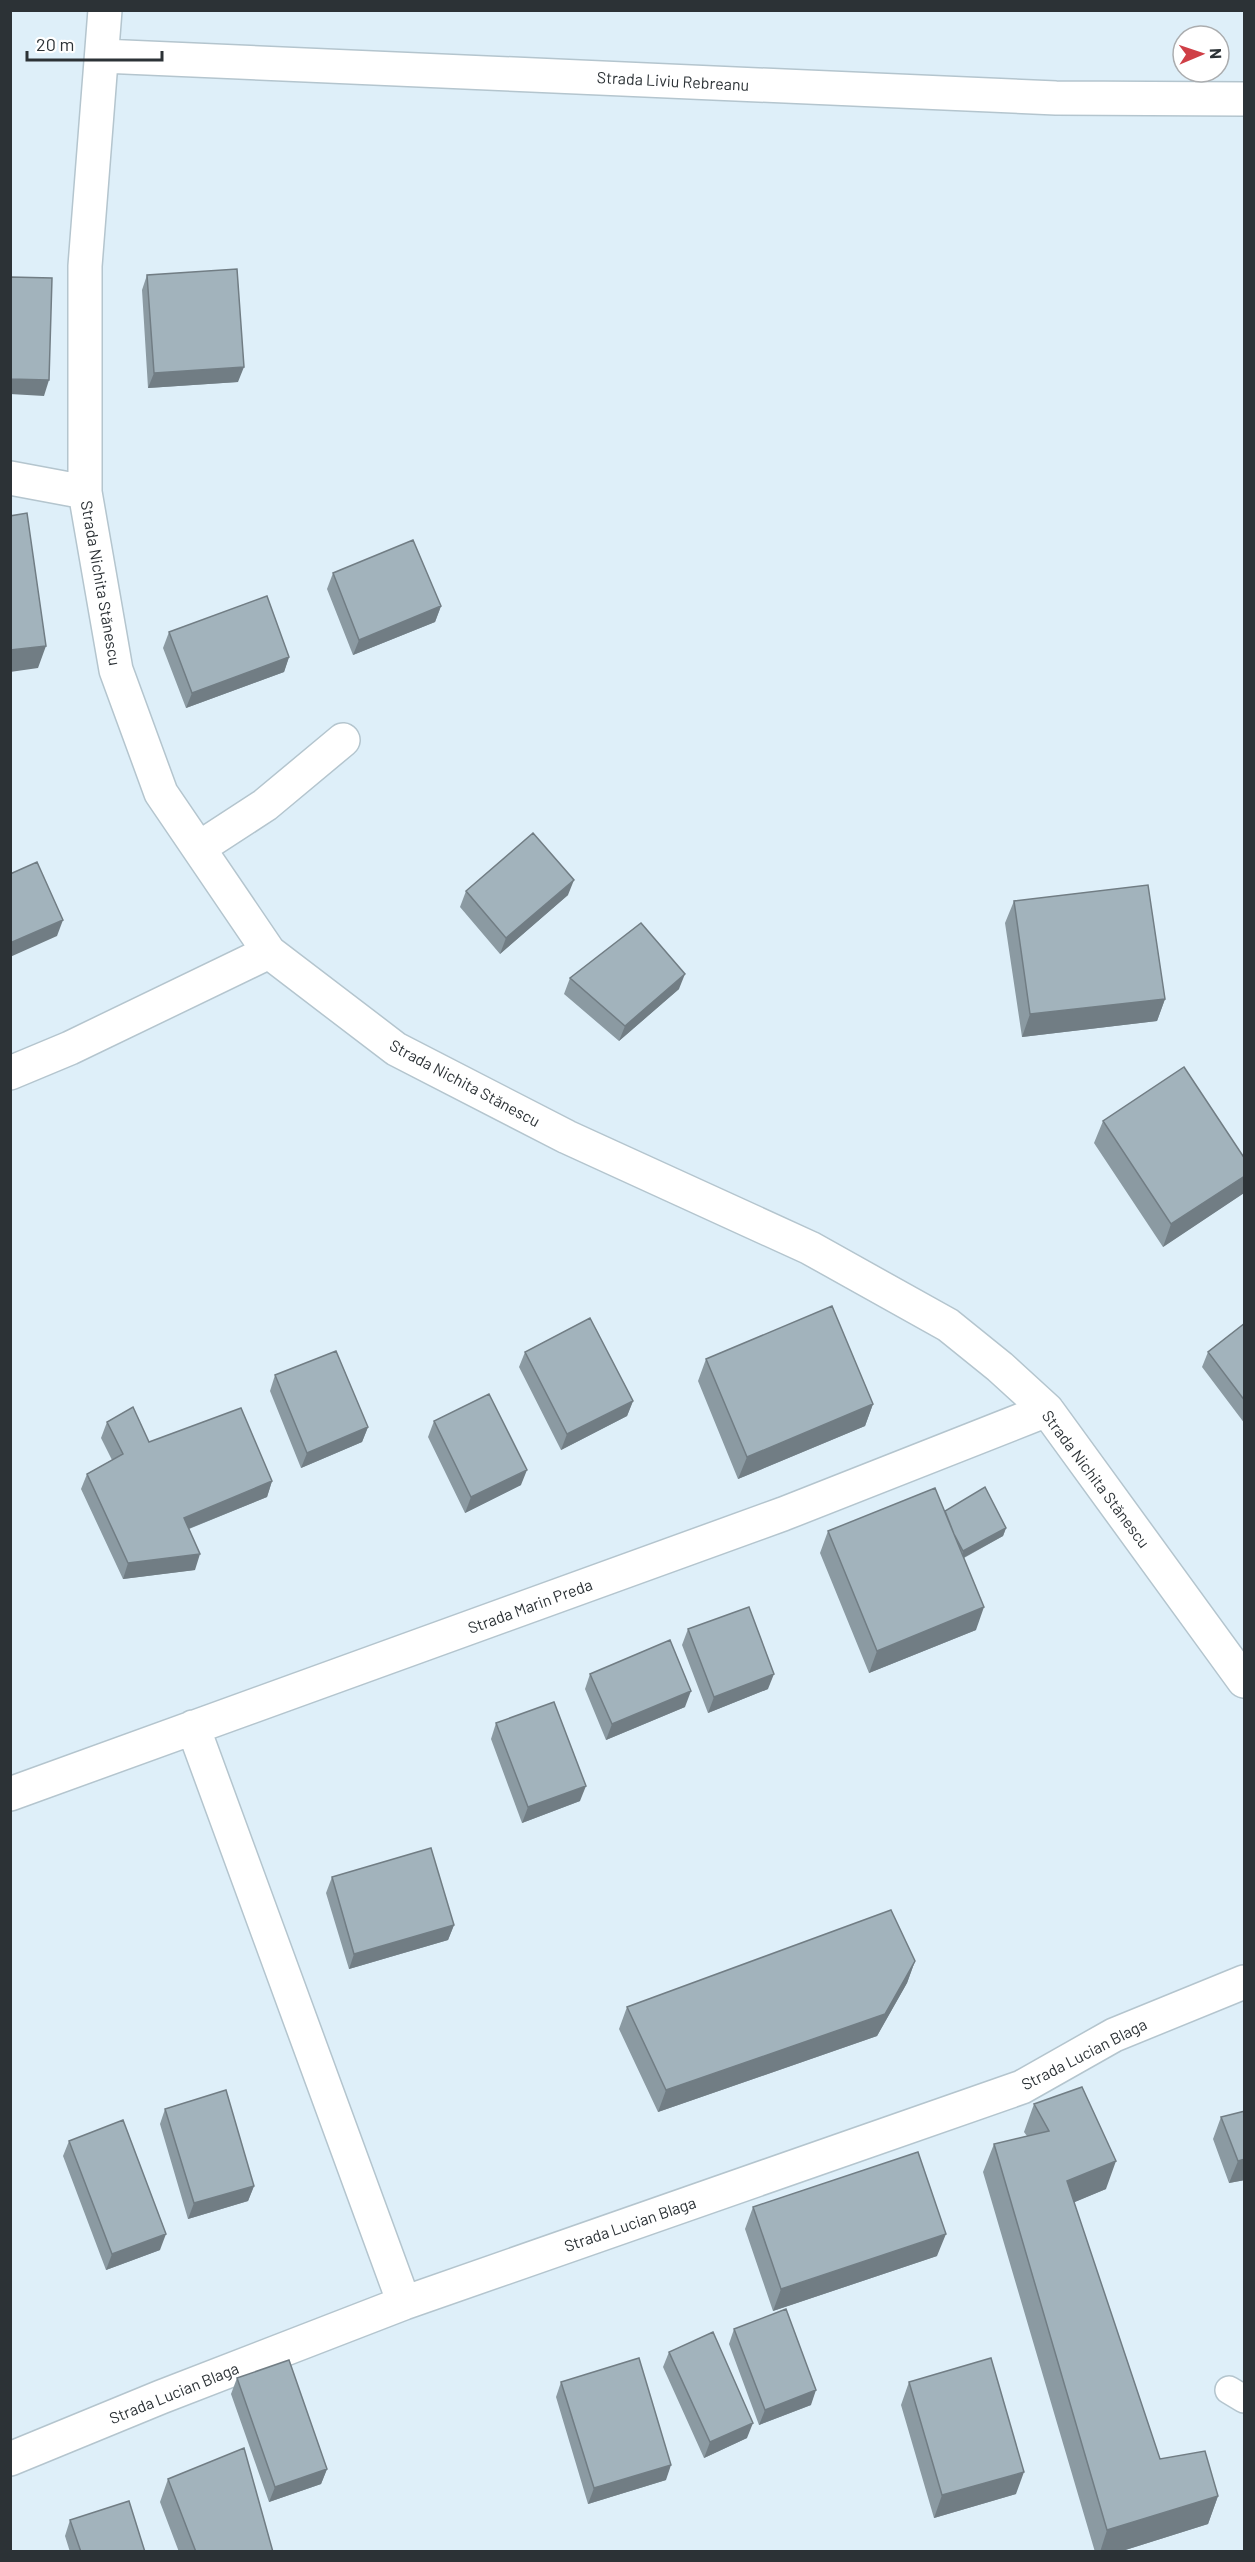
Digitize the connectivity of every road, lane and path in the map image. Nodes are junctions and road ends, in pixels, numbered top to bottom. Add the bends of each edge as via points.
1 (105, 10) edge
2 (102, 56) junction
3 (1245, 99) edge
4 (10, 478) edge
5 (85, 492) junction
6 (343, 741) dead end
7 (199, 848) junction
8 (269, 952) junction
9 (10, 1073) edge
10 (1047, 1410) junction
11 (1239, 1663) edge
12 (193, 1728) junction
13 (10, 1794) edge
14 (1245, 1982) edge
15 (404, 2303) junction
16 (10, 2459) edge

1 - 2 street, Strada Nichita Stănescu
2 - 3 street, Strada Liviu Rebreanu via 1056,98
2 - 5 street, Strada Nichita Stănescu via 85,266
4 - 5 street
5 - 7 street, Strada Nichita Stănescu via 116,670 161,793
6 - 7 street via 265,805
7 - 8 street, Strada Nichita Stănescu
8 - 9 street
8 - 10 street, Strada Nichita Stănescu via 396,1049 567,1137 810,1248 948,1325
10 - 11 street, Strada Nichita Stănescu
10 - 12 street, Strada Marin Preda via 783,1514
12 - 13 street, Strada Marin Preda
12 - 15 street
14 - 15 street, Strada Lucian Blaga via 1114,2035 1022,2087
15 - 16 street, Strada Lucian Blaga

